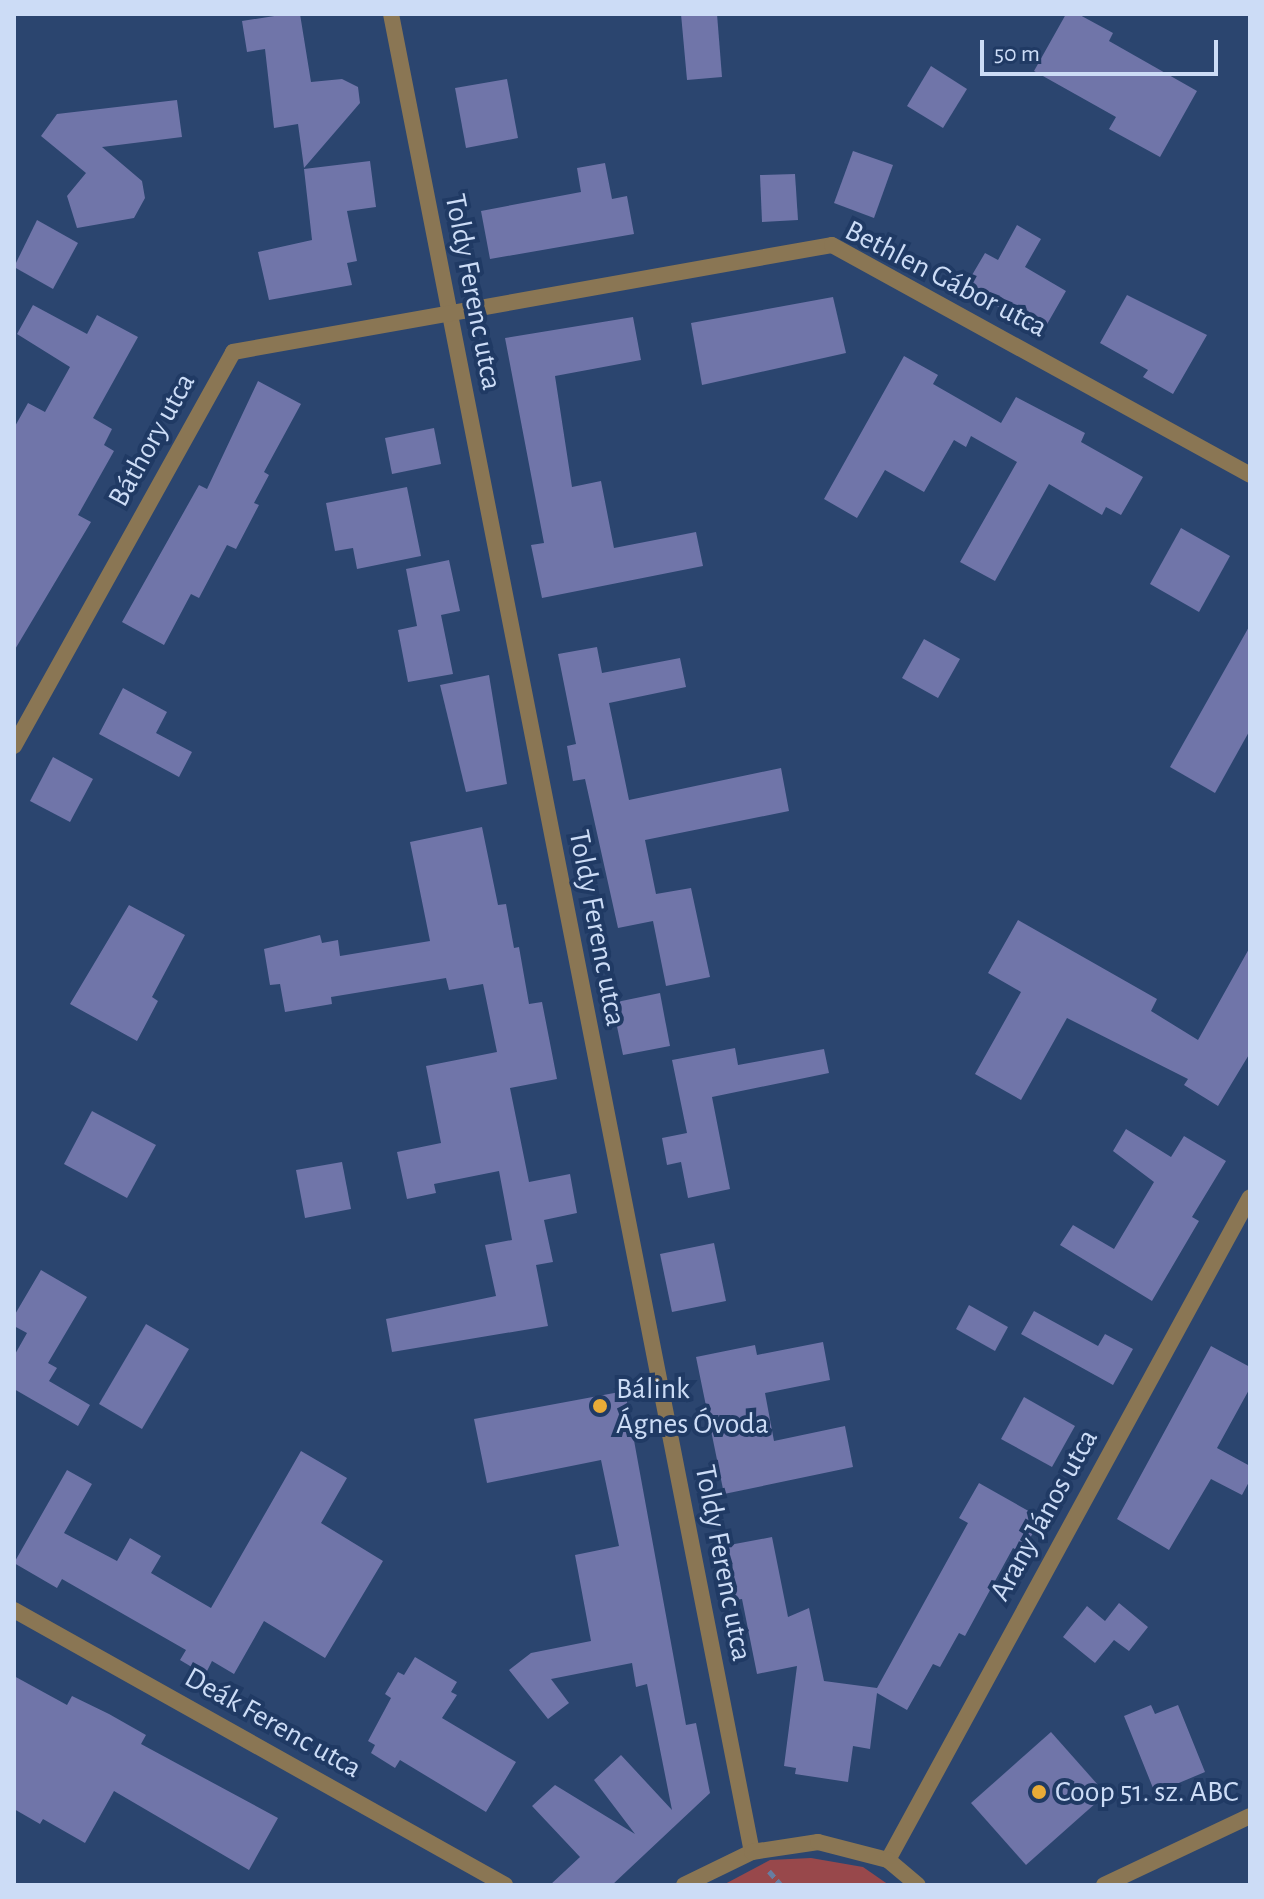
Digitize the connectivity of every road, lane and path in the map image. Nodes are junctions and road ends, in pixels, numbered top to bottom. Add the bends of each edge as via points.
1 (391, 14) edge
2 (448, 311) junction
3 (1250, 475) edge
4 (14, 746) edge
5 (1250, 1197) edge
6 (14, 1610) edge
7 (1250, 1816) edge
8 (752, 1852) junction
9 (888, 1860) junction
10 (505, 1885) edge
11 (684, 1885) edge
12 (918, 1885) edge
13 (1104, 1885) edge

1 - 2 street, Toldy Ferenc utca
2 - 3 street, Bethlen Gábor utca via 832,245
2 - 4 street, Báthory utca via 233,352
2 - 8 street, Toldy Ferenc utca
5 - 9 street, Arany János utca
6 - 10 street, Deák Ferenc utca
7 - 13 street
8 - 9 street via 818,1842
8 - 11 street
9 - 12 street

